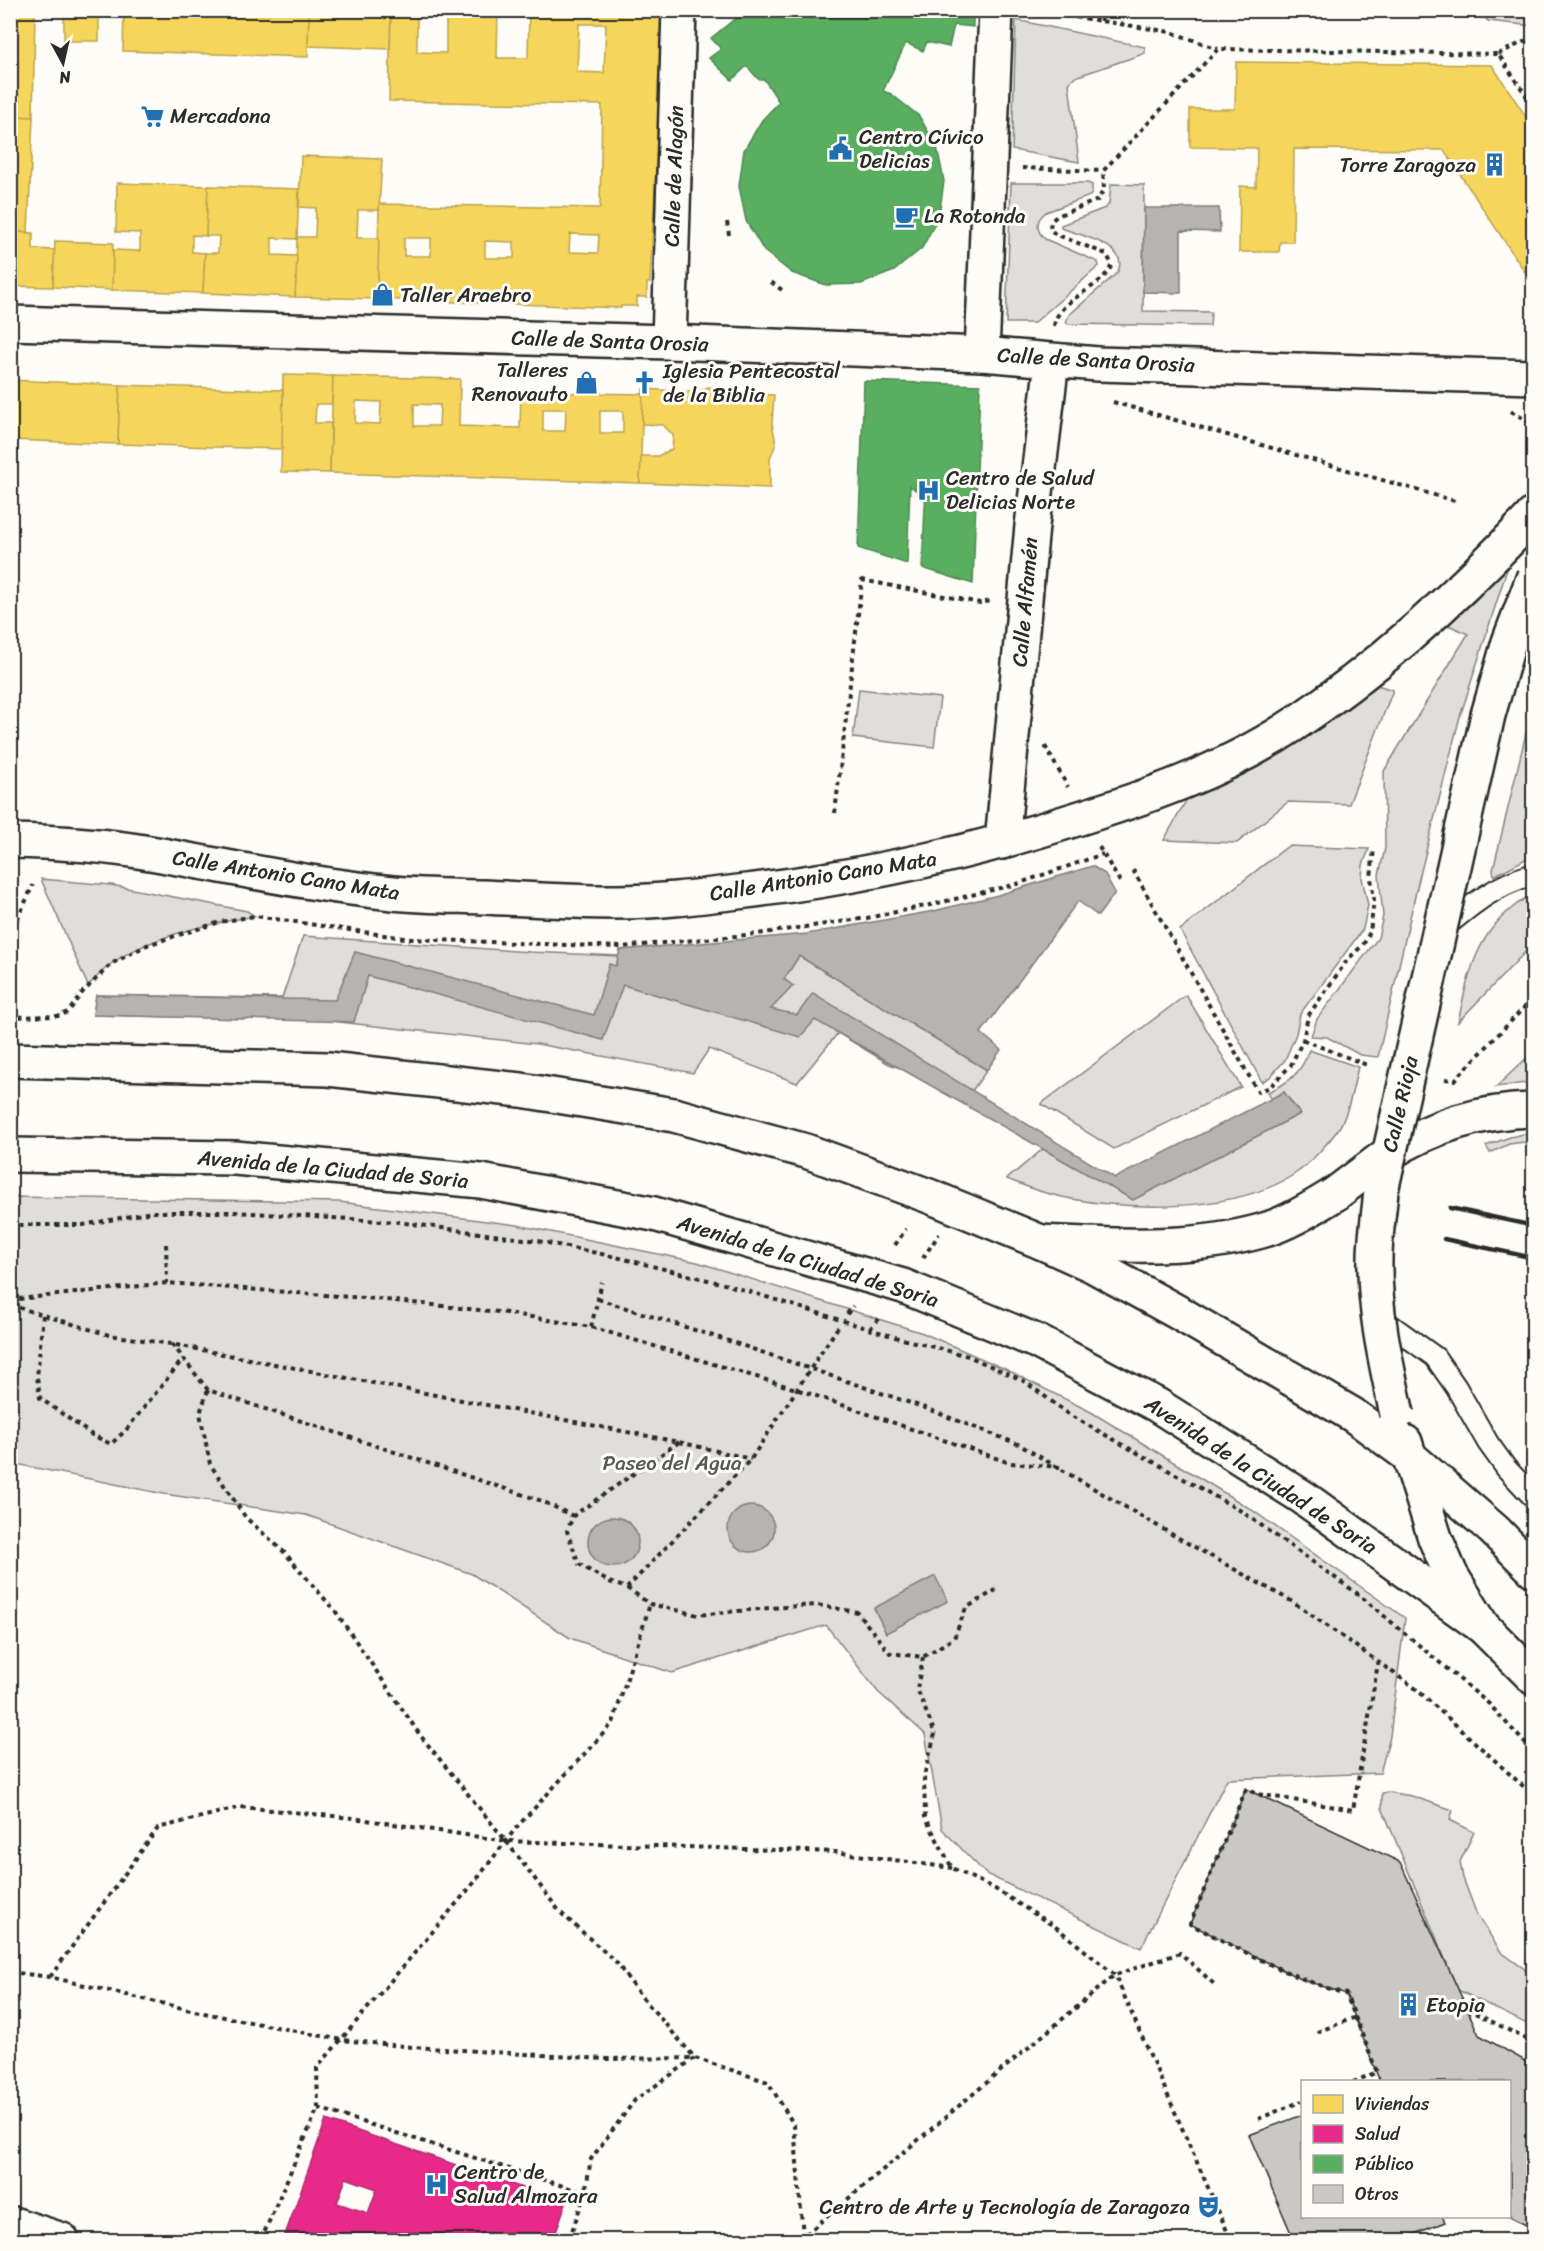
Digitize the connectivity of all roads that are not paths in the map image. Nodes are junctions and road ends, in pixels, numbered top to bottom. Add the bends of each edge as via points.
1 (679, 10) edge
2 (996, 10) edge
3 (10, 323) edge
4 (669, 342) junction
5 (1053, 347) junction
6 (982, 354) junction
7 (1533, 377) edge
8 (1533, 514) edge
9 (1533, 576) edge
10 (10, 841) edge
11 (1002, 842) junction
12 (1533, 874) edge
13 (1438, 933) junction
14 (10, 1060) edge
15 (1533, 1110) edge
16 (1388, 1154) junction
17 (10, 1155) edge
18 (1041, 1242) junction
19 (1378, 1316) junction
20 (1409, 1456) junction
21 (1533, 1498) edge
22 (1533, 1570) edge
23 (1483, 1626) junction
24 (1533, 1678) edge
25 (10, 2223) edge
26 (62, 2241) edge

1 - 4 main road, Calle de Alagón
2 - 6 main road
3 - 4 main road, Calle de Santa Orosia
4 - 6 main road, Calle de Santa Orosia
5 - 6 main road, Calle de Santa Orosia
5 - 7 main road, Calle de Santa Orosia
5 - 11 main road, Calle Alfamén
8 - 11 main road, Calle Antonio Cano Mata via 1446,602 1364,673 1292,726 1184,782
9 - 13 main road, Calle Rioja, bridge via 1488,715
10 - 11 main road, Calle Antonio Cano Mata via 147,852 275,878 395,894 617,902 675,899 833,879
12 - 13 lane via 1482,896
13 - 16 main road, Calle Rioja, bridge
14 - 18 main road via 328,1069 521,1090 674,1115 806,1151
15 - 16 main road via 1451,1123
16 - 18 main road, bridge via 1335,1194 1262,1231 1227,1238 1138,1245
16 - 19 main road, Calle Rioja, bridge via 1375,1258
17 - 23 main road, Avenida de la Ciudad de Soria via 235,1158 481,1181 654,1214 903,1286 1036,1341 1157,1405 1304,1498
18 - 20 main road via 1179,1313 1353,1415
19 - 20 main road, Calle Rioja, bridge
19 - 21 lane via 1435,1357 1488,1443
20 - 22 main road via 1494,1530
20 - 23 main road, Calle Rioja via 1451,1575
23 - 24 main road, Avenida de la Ciudad de Soria
25 - 26 main road

